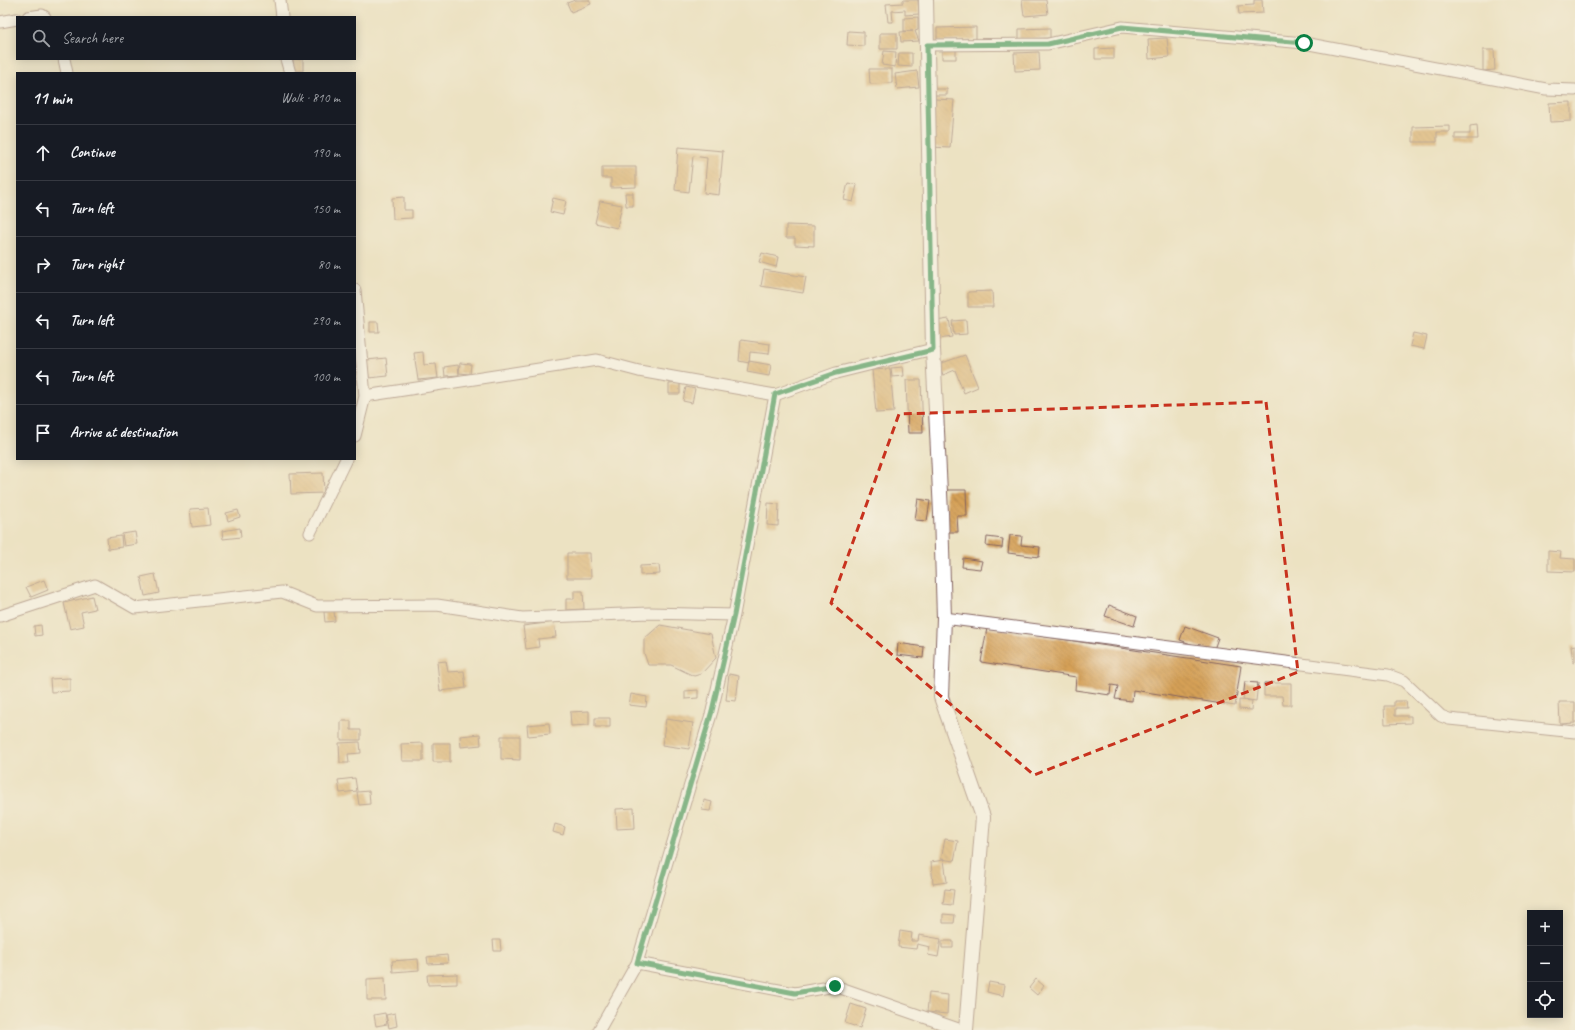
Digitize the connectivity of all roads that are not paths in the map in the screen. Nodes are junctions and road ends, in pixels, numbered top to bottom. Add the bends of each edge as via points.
1 (280, 0) edge
2 (926, 0) edge
3 (33, 16) edge
4 (44, 16) edge
5 (282, 16) edge
6 (16, 19) edge
7 (0, 22) edge
8 (927, 45) junction
9 (64, 60) edge
10 (286, 60) edge
11 (67, 72) edge
12 (290, 72) edge
13 (1575, 90) edge
14 (356, 301) edge
15 (933, 350) junction
16 (775, 394) junction
17 (365, 396) junction
18 (356, 432) edge
19 (346, 460) edge
20 (310, 533) dead end
21 (734, 615) junction
22 (0, 616) edge
23 (944, 618) junction
24 (1575, 732) edge
25 (637, 963) junction
26 (599, 1030) edge
27 (961, 1030) edge
28 (966, 1030) edge

1 - 5 street
2 - 8 street
3 - 4 street via 42,14
6 - 7 street
8 - 13 street via 1048,44 1122,27 1304,43 1546,89
8 - 15 street
9 - 11 street
10 - 12 street
14 - 17 street
15 - 16 street via 836,373
15 - 23 street
16 - 17 street via 639,371 596,360
16 - 21 street
17 - 18 street
19 - 20 street
21 - 22 street via 649,613 522,618 437,605 317,606 282,592 135,608 96,585
21 - 25 street via 712,711
23 - 24 street via 1388,675 1404,681 1441,716 1449,720
23 - 28 street via 941,696 983,818
25 - 26 street
25 - 27 street via 795,993 835,986

